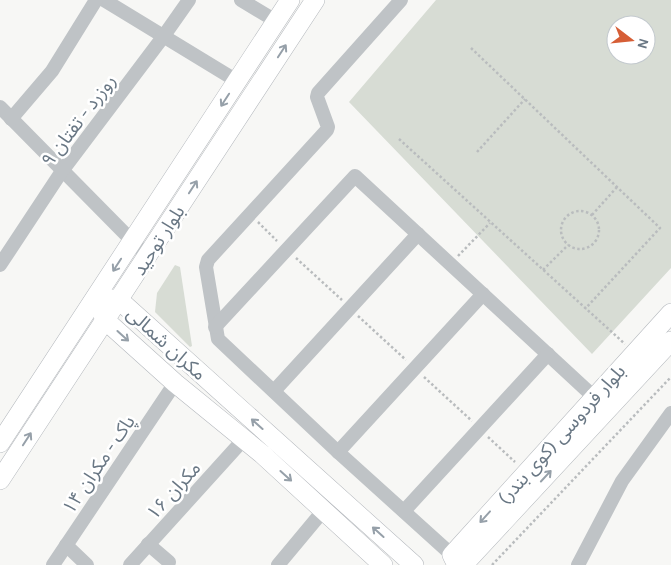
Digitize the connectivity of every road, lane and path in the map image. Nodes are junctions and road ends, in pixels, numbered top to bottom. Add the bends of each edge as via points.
1 (96, 0) edge
2 (104, 0) edge
3 (189, 0) edge
4 (242, 0) edge
5 (290, 0) edge
6 (315, 0) edge
7 (401, 0) edge
8 (276, 21) junction
9 (163, 37) junction
10 (471, 48) dead end
11 (237, 81) junction
12 (525, 100) junction
13 (0, 107) edge
14 (11, 119) junction
15 (399, 139) dead end
16 (476, 152) dead end
17 (62, 171) junction
18 (617, 187) junction
19 (249, 214) junction
20 (592, 215) junction
21 (490, 223) junction
22 (418, 234) junction
23 (132, 242) junction
24 (568, 244) junction
25 (287, 250) junction
26 (147, 256) junction
27 (1, 262) edge
28 (451, 264) junction
29 (543, 270) junction
30 (482, 294) junction
31 (96, 297) junction
32 (119, 300) junction
33 (350, 308) junction
34 (585, 309) junction
35 (671, 313) edge
36 (105, 320) junction
37 (215, 327) junction
38 (626, 345) dead end
39 (664, 345) edge
40 (548, 354) junction
41 (192, 365) junction
42 (414, 368) junction
43 (671, 377) edge
44 (175, 383) junction
45 (274, 391) junction
46 (594, 397) junction
47 (671, 413) edge
48 (480, 428) junction
49 (244, 439) junction
50 (0, 443) edge
51 (338, 452) junction
52 (515, 462) dead end
53 (0, 480) edge
54 (324, 511) junction
55 (404, 511) junction
56 (148, 544) junction
57 (66, 546) junction
58 (459, 559) junction
59 (169, 562) dead end
60 (53, 565) edge
61 (87, 565) edge
62 (130, 565) edge
63 (278, 565) edge
64 (383, 565) edge
65 (414, 565) edge
66 (492, 565) edge
67 (578, 565) edge

1 - 14 street via 52,70
2 - 9 street
3 - 9 street, روزرد - تفتان ۹
4 - 8 street
5 - 8 street, بلوار توحید
26 -> 6 street, بلوار توحید
7 - 19 street via 318,93 327,130
8 - 11 street, بلوار توحید
9 - 11 street
9 - 17 street, روزرد - تفتان ۹
10 - 12 path
11 -> 23 street, بلوار توحید
12 - 16 path
12 - 18 path
13 - 14 street
14 - 17 street
15 - 21 path
17 - 23 street
17 - 27 street, روزرد - تفتان ۹
18 - 20 path
18 - 34 path via 660,228
19 - 25 path
19 - 37 street via 206,263
20 - 24 path via 575,212 565,218 562,235
20 - 24 path via 599,231 594,242 579,249
21 - 28 path
21 - 29 path
22 - 25 street via 356,176
22 - 28 street
22 - 33 street
23 - 26 street
23 -> 31 street, بلوار توحید
24 - 29 path
25 - 33 path
25 - 37 street
26 - 32 street, بلوار توحید
28 - 30 street
29 - 34 path
30 - 40 street
30 - 42 street
31 - 32 street, مکران شمالی
31 - 36 street, مکران شمالی
31 - 50 street, بلوار توحید
32 - 36 street, بلوار توحید
32 - 41 street, مکران شمالی
33 - 42 path
33 - 45 street
34 - 38 path
35 - 39 street, بلوار فردوسی (کوی بندر)
36 -> 44 street, مکران شمالی
53 -> 36 street, بلوار توحید
37 - 45 street via 218,339
39 - 46 street, بلوار فردوسی (کوی بندر)
58 -> 39 street, بلوار فردوسی (کوی بندر)
40 - 46 street
40 - 48 street
41 - 44 street
65 -> 41 street, مکران شمالی
42 - 48 path
42 - 51 street
43 - 66 path
44 - 49 street, مکران شمالی
44 - 57 street, پاک - مکران ۱۴
45 - 51 street
46 -> 58 street, بلوار فردوسی (کوی بندر)
47 - 67 street via 622,481
48 - 52 path
48 - 55 street
49 -> 54 street, مکران شمالی
49 - 56 street, مکران ۱۶
51 - 55 street
54 - 63 street
54 - 64 street, مکران شمالی
55 - 58 street
56 - 59 street
56 - 62 street, مکران ۱۶
57 - 60 street, پاک - مکران ۱۴
57 - 61 street

